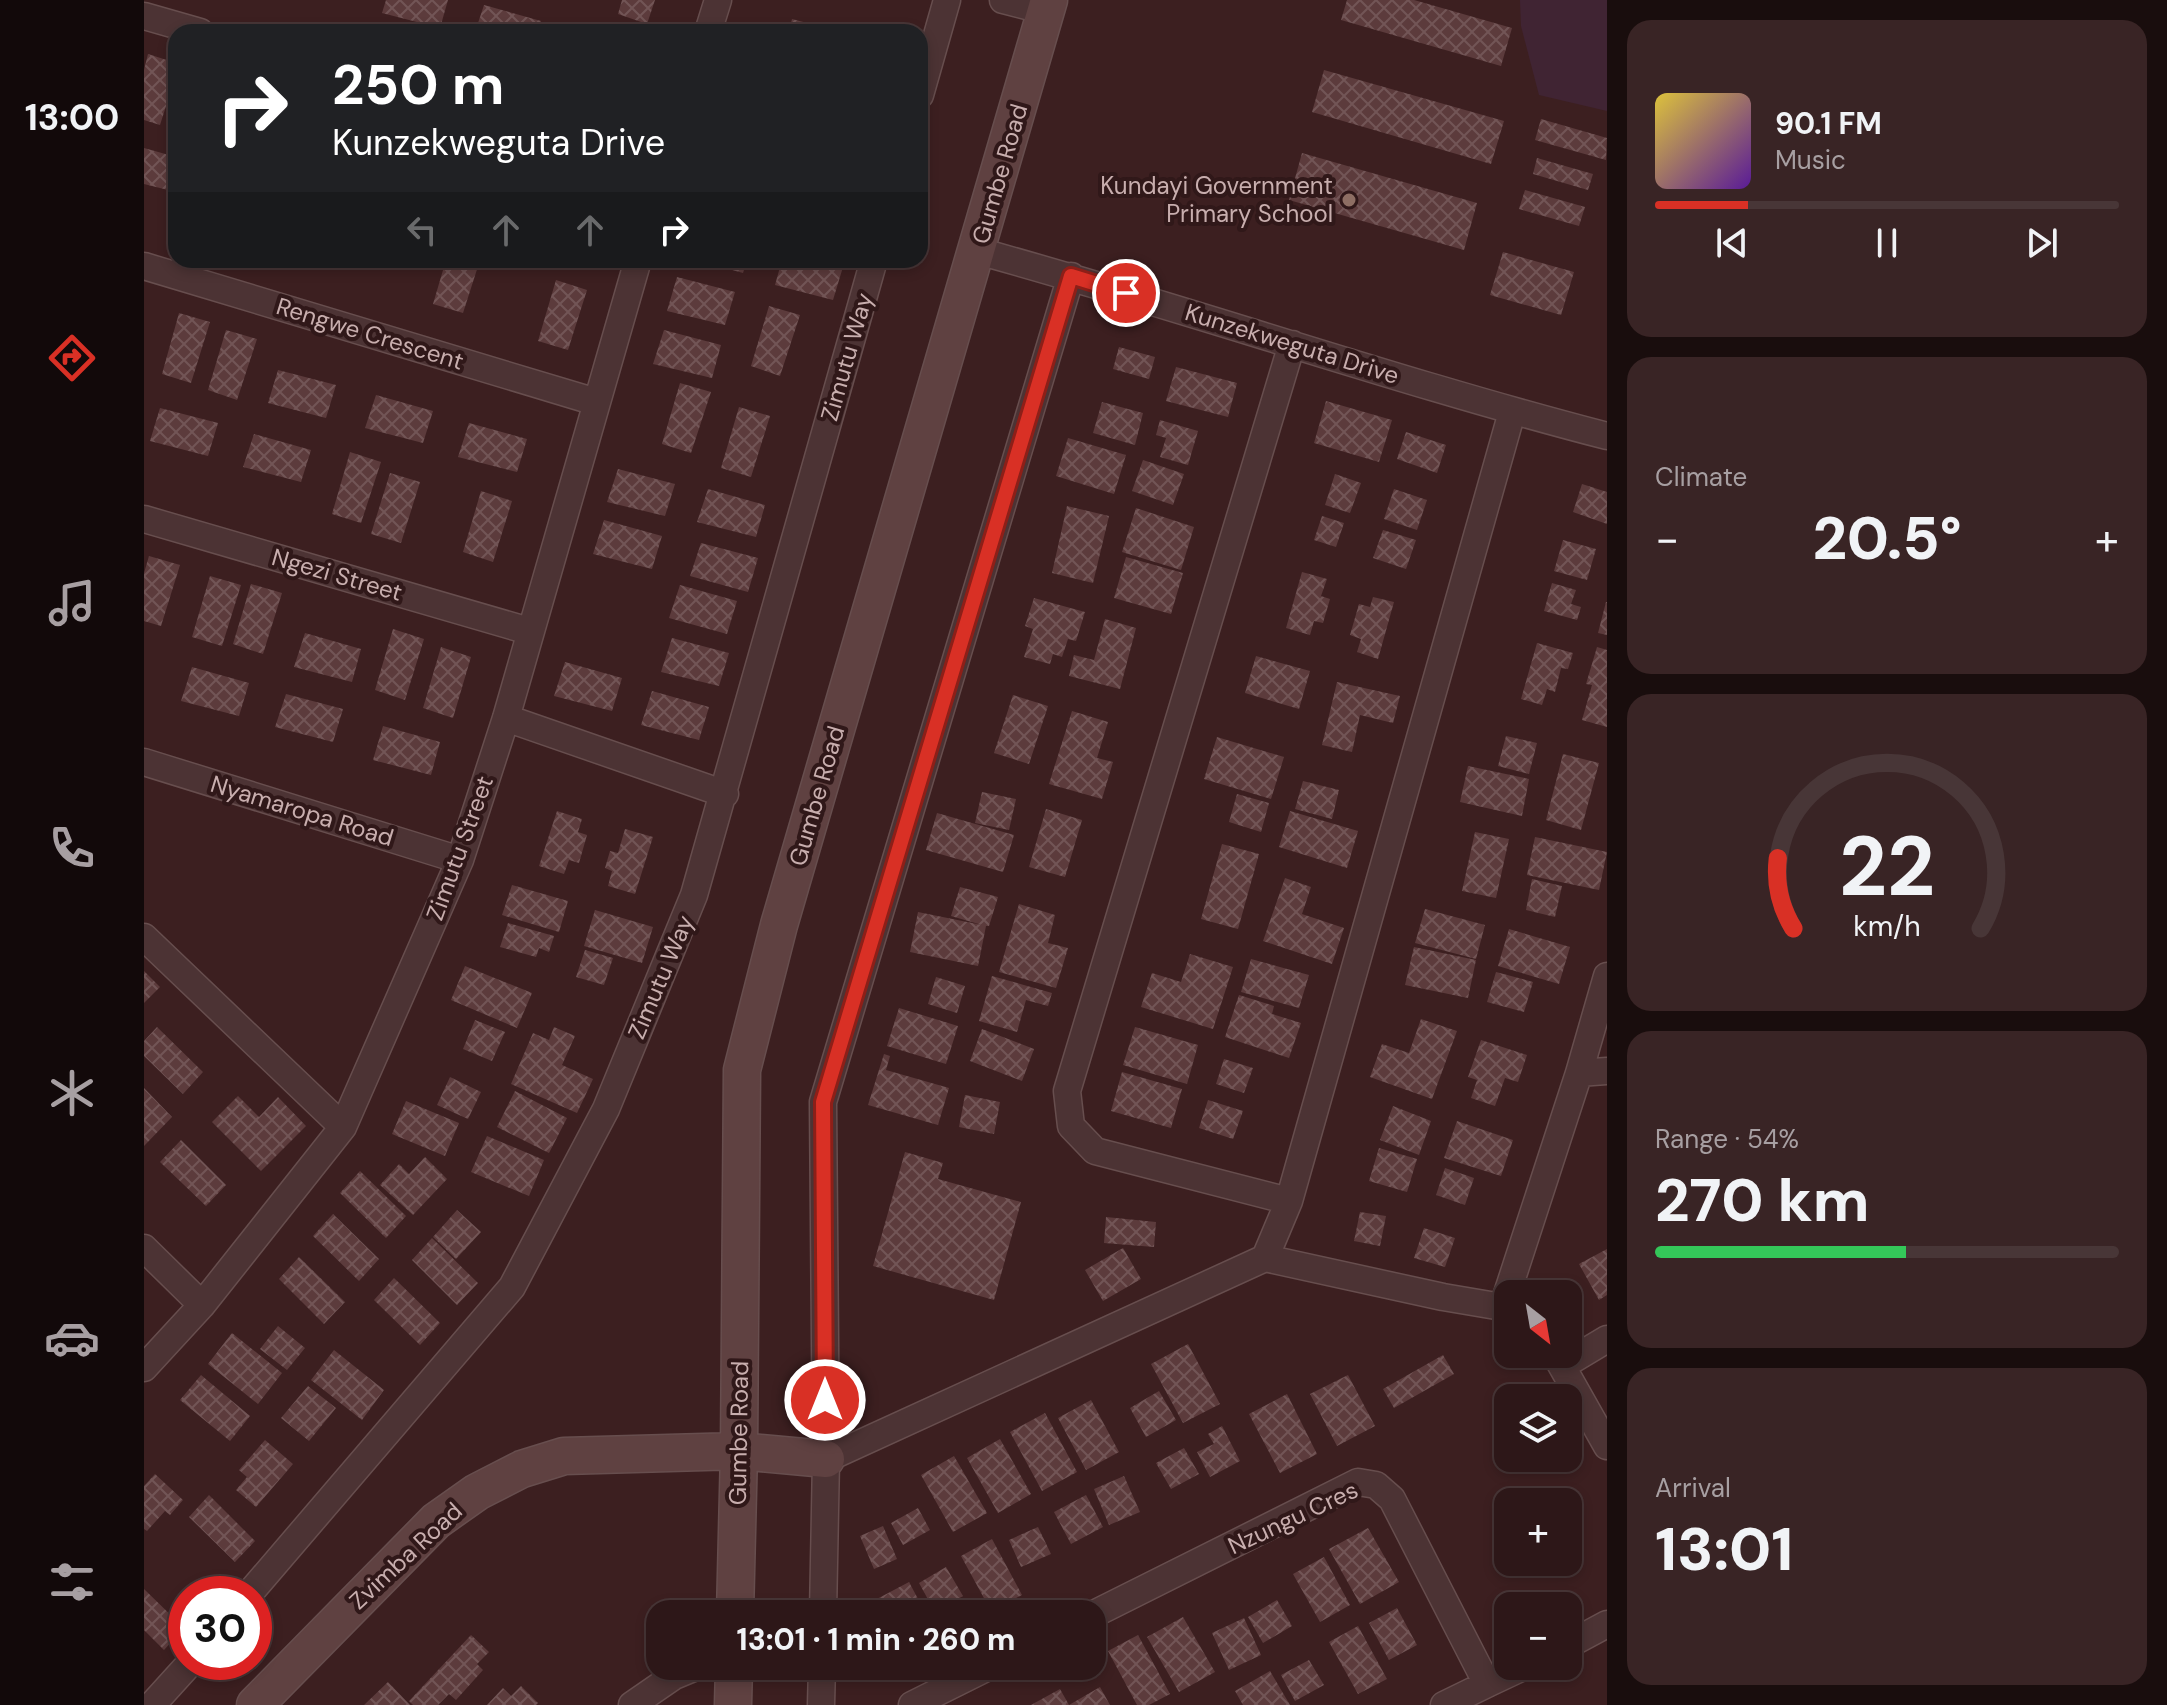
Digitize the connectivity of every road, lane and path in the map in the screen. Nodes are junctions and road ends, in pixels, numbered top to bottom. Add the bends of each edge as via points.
1 (718, 0) edge
2 (947, 0) edge
3 (1003, 0) edge
4 (1048, 5) edge
5 (144, 16) edge
6 (172, 24) edge
7 (710, 24) edge
8 (928, 67) edge
9 (978, 251) junction
10 (144, 266) edge
11 (636, 268) edge
12 (872, 268) edge
13 (1071, 276) junction
14 (1292, 344) junction
15 (596, 402) junction
16 (1512, 412) junction
17 (1607, 436) edge
18 (144, 519) edge
19 (529, 631) junction
20 (506, 718) junction
21 (144, 762) edge
22 (725, 794) junction
23 (460, 860) junction
24 (144, 937) edge
25 (1607, 976) edge
26 (1607, 1071) edge
27 (1579, 1073) junction
28 (343, 1127) junction
29 (1289, 1201) junction
30 (144, 1248) edge
31 (1265, 1258) junction
32 (1514, 1280) edge
33 (202, 1305) junction
34 (1494, 1305) edge
35 (1607, 1339) edge
36 (1582, 1350) edge
37 (144, 1368) edge
38 (1563, 1368) edge
39 (1607, 1446) edge
40 (739, 1451) junction
41 (826, 1459) junction
42 (264, 1576) edge
43 (735, 1600) edge
44 (823, 1600) edge
45 (1106, 1608) edge
46 (1607, 1624) edge
47 (1582, 1637) edge
48 (175, 1680) edge
49 (668, 1680) edge
50 (734, 1680) edge
51 (822, 1680) edge
52 (962, 1680) edge
53 (1495, 1680) edge
54 (1487, 1684) junction
55 (152, 1705) edge
56 (255, 1705) edge
57 (632, 1705) edge
58 (733, 1705) edge
59 (821, 1705) edge
60 (912, 1705) edge
61 (1444, 1705) edge

1 - 7 street
2 - 8 street
3 - 4 street
4 - 9 street, Gumbe Road
5 - 6 street
9 - 13 street, Kunzekweguta Drive
9 - 40 street, Gumbe Road via 779,925 742,1070
10 - 15 street, Rengwe Crescent
11 - 15 street, Zimutu Street
12 - 22 street, Zimutu Way
13 - 14 street, Kunzekweguta Drive
13 - 41 street via 823,1102
14 - 16 street, Kunzekweguta Drive
14 - 29 street via 1067,1091 1071,1126 1095,1151
15 - 19 street, Zimutu Street
16 - 17 street, Kunzekweguta Drive
16 - 29 street
18 - 19 street, Ngezi Street
19 - 20 street, Zimutu Street
20 - 22 street
20 - 23 street, Zimutu Street
21 - 23 street, Nyamaropa Road
22 - 42 street, Zimutu Way via 694,895 606,1109 512,1287
23 - 28 street, Zimutu Street
24 - 28 street
25 - 27 street
26 - 27 street
27 - 32 street
28 - 33 street, Zimutu Street
29 - 31 street
30 - 33 street
31 - 34 street
31 - 41 street
33 - 37 street, Zimutu Street
35 - 36 street
38 - 39 street
40 - 41 street, Zvimba Road
40 - 43 street, Gumbe Road
40 - 56 street, Zvimba Road via 564,1456 522,1469 477,1492 436,1521
41 - 44 street
45 - 54 street, Nzungu Cres via 1358,1482 1376,1485 1392,1499
46 - 47 street
48 - 55 street
49 - 57 street
50 - 58 street
51 - 59 street
52 - 60 street
53 - 54 street
54 - 61 street

